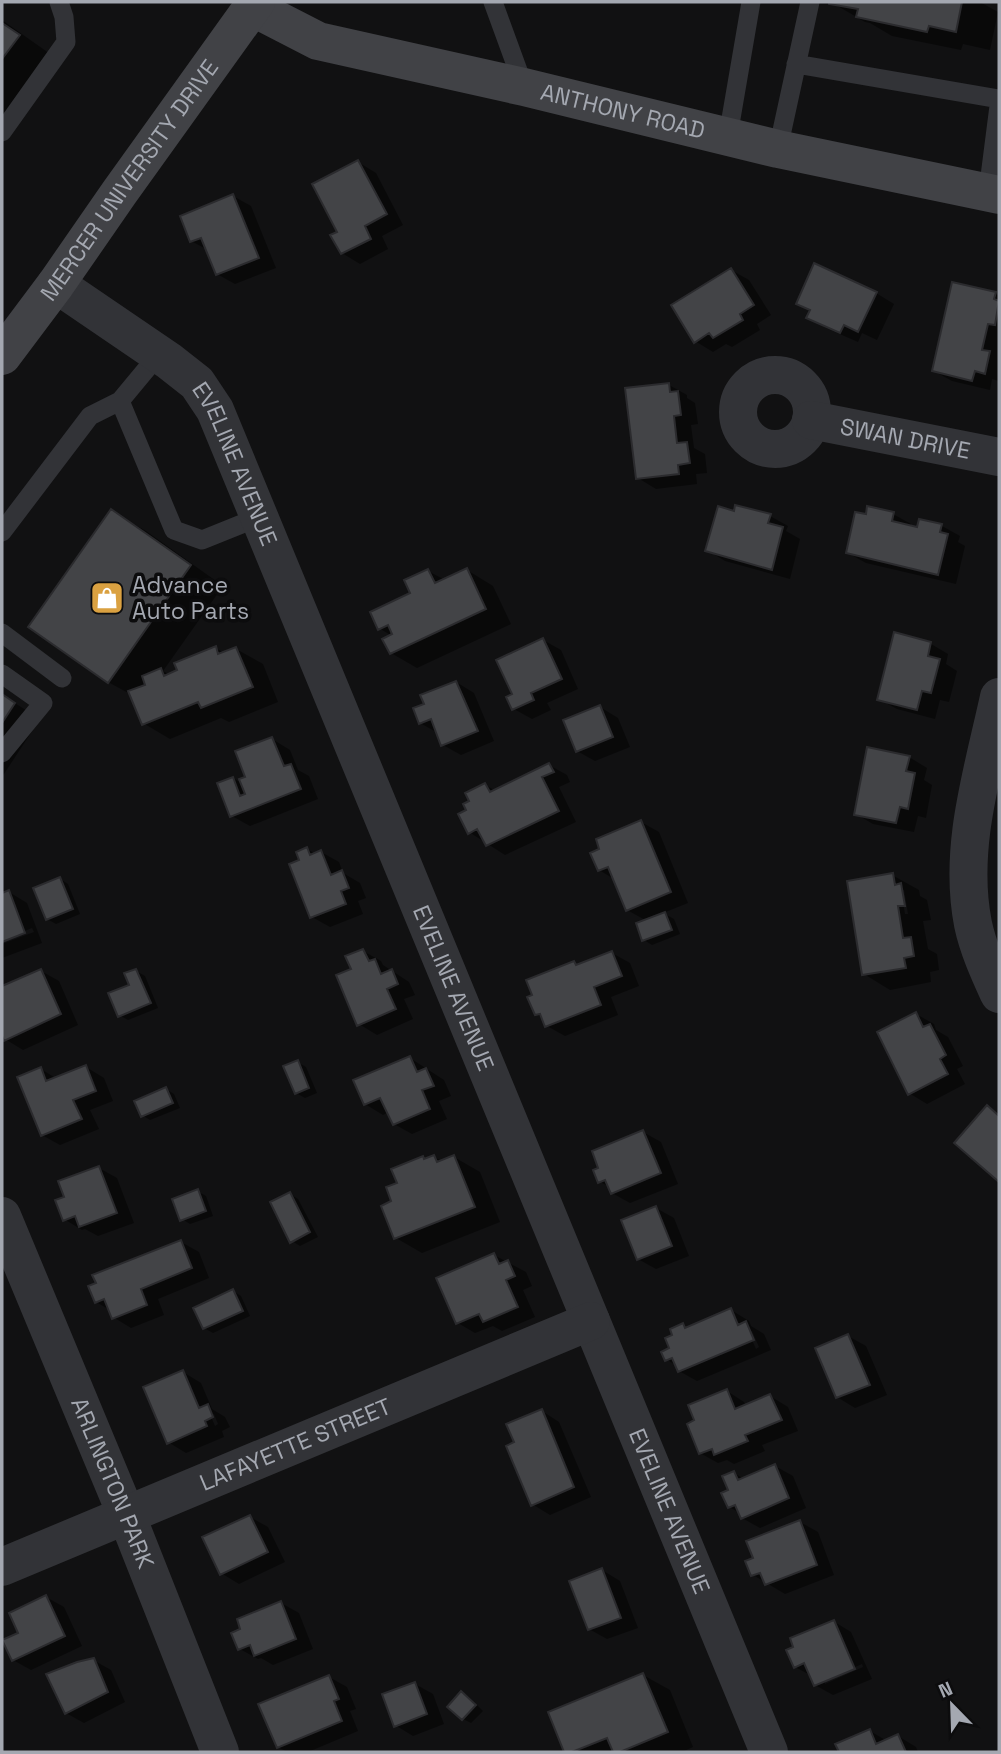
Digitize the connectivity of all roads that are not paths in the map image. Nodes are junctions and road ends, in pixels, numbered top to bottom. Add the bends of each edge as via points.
1 (59, 2) edge
2 (494, 2) edge
3 (751, 2) edge
4 (810, 2) edge
5 (251, 4) edge
6 (796, 64) junction
7 (524, 87) junction
8 (999, 99) edge
9 (999, 106) edge
10 (2, 132) edge
11 (727, 136) junction
12 (778, 149) junction
13 (994, 194) edge
14 (56, 284) junction
15 (3, 351) edge
16 (159, 354) junction
17 (120, 401) junction
18 (811, 420) dead end
19 (999, 457) edge
20 (259, 517) junction
21 (2, 532) edge
22 (2, 634) edge
23 (2, 674) edge
24 (62, 678) dead end
25 (999, 697) edge
26 (2, 754) edge
27 (999, 994) edge
28 (2, 1216) edge
29 (591, 1321) junction
30 (125, 1514) junction
31 (2, 1567) edge
32 (220, 1752) edge
33 (769, 1752) edge

1 - 10 lane via 66,42
2 - 7 lane
3 - 11 lane
4 - 6 lane
5 - 7 street, ANTHONY ROAD via 318,41
5 - 14 street, MERCER UNIVERSITY DRIVE
6 - 8 lane
6 - 12 lane
7 - 11 street, ANTHONY ROAD
9 - 13 lane
11 - 12 street, ANTHONY ROAD
12 - 13 street, ANTHONY ROAD
14 - 15 street, MERCER UNIVERSITY DRIVE
14 - 16 street, EVELINE AVENUE
16 - 17 lane
16 - 20 street, EVELINE AVENUE via 197,383 215,411
17 - 20 lane via 174,530 202,540
17 - 21 lane via 90,416
18 - 19 street, SWAN DRIVE
20 - 29 street, EVELINE AVENUE
22 - 24 lane
23 - 26 lane via 43,703
25 - 27 street via 971,830 969,891 973,925
28 - 30 street, ARLINGTON PARK
29 - 30 street, LAFAYETTE STREET
29 - 33 street, EVELINE AVENUE
30 - 31 street, LAFAYETTE STREET
30 - 32 street, ARLINGTON PARK

